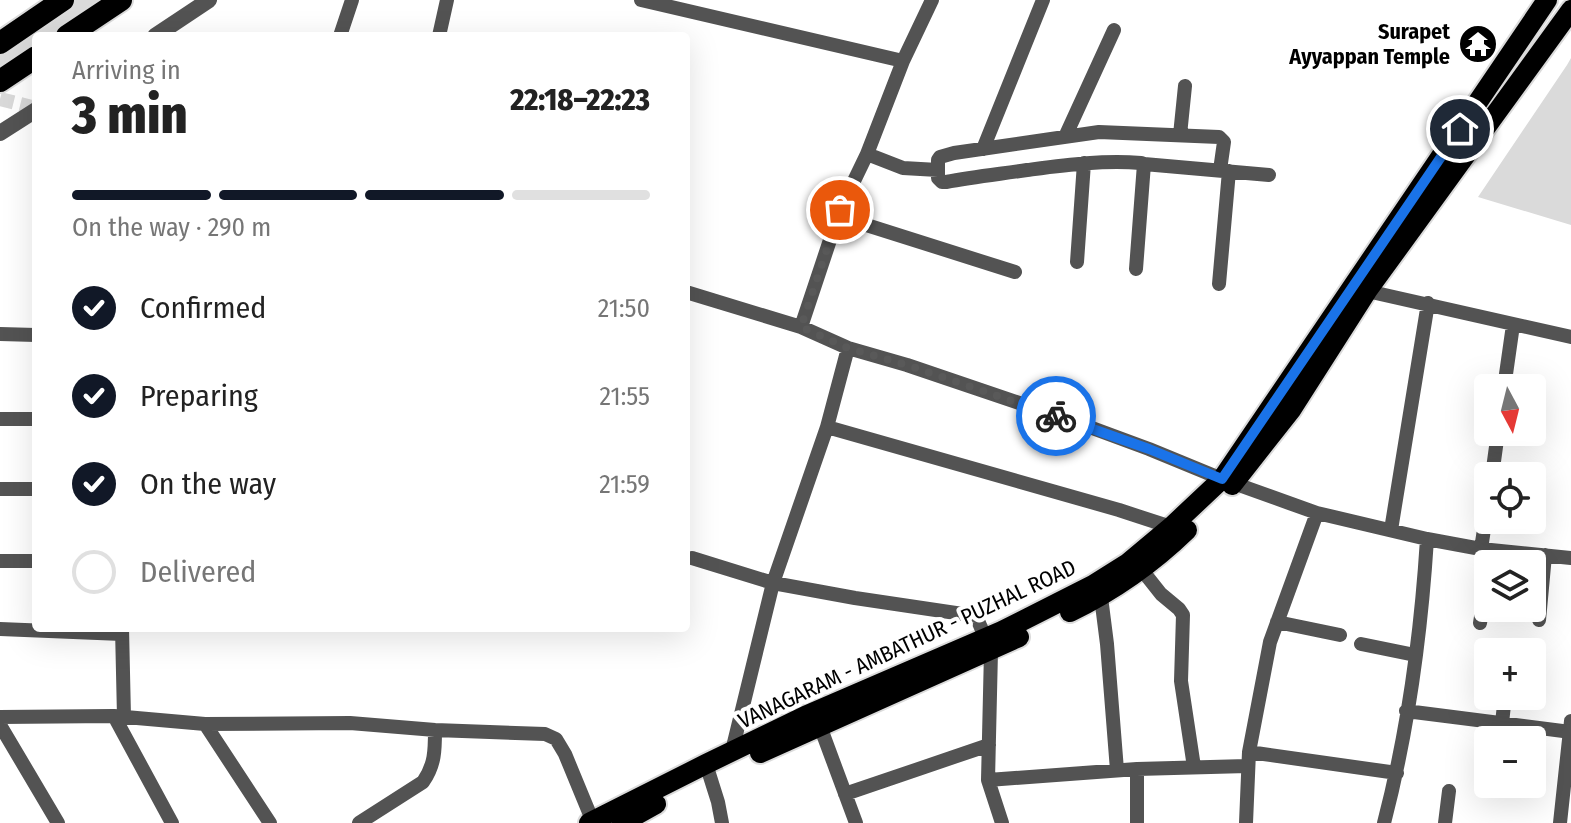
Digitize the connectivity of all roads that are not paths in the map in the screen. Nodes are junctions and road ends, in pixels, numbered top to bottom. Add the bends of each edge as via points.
1 (63, 0) edge
2 (121, 0) edge
3 (209, 0) edge
4 (352, 0) edge
5 (447, 0) edge
6 (641, 0) edge
7 (932, 0) edge
8 (1043, 0) edge
9 (1547, 0) edge
10 (1571, 10) edge
11 (1114, 30) dead end
12 (73, 32) edge
13 (161, 32) edge
14 (341, 32) edge
15 (440, 32) edge
16 (0, 43) edge
17 (32, 60) edge
18 (903, 61) junction
19 (1495, 77) junction
20 (0, 81) edge
21 (1185, 86) dead end
22 (1514, 90) junction
23 (32, 113) edge
24 (0, 133) edge
25 (1180, 135) junction
26 (1065, 137) junction
27 (983, 149) junction
28 (867, 154) junction
29 (1084, 163) junction
30 (1144, 164) junction
31 (938, 170) junction
32 (1224, 171) junction
33 (1269, 175) dead end
34 (838, 216) junction
35 (1077, 262) dead end
36 (1136, 269) dead end
37 (1015, 272) dead end
38 (1219, 284) dead end
39 (1367, 291) junction
40 (690, 293) edge
41 (1428, 303) junction
42 (1513, 325) junction
43 (801, 327) junction
44 (0, 334) edge
45 (32, 335) edge
46 (1571, 337) edge
47 (848, 348) junction
48 (1308, 368) junction
49 (1506, 374) edge
50 (0, 419) edge
51 (32, 419) edge
52 (827, 427) junction
53 (1228, 481) junction
54 (0, 489) edge
55 (32, 489) edge
56 (1317, 513) junction
57 (1171, 527) junction
58 (1391, 530) junction
59 (1427, 539) junction
60 (1474, 551) edge
61 (1546, 555) edge
62 (692, 558) dead end
63 (1571, 558) edge
64 (0, 561) edge
65 (32, 561) edge
66 (1142, 570) junction
67 (773, 583) junction
68 (1097, 591) junction
69 (1277, 622) junction
70 (0, 629) edge
71 (32, 630) edge
72 (122, 632) edge
73 (1340, 635) dead end
74 (988, 644) junction
75 (1361, 644) dead end
76 (1415, 655) junction
77 (1503, 710) edge
78 (1406, 711) junction
79 (0, 717) edge
80 (119, 717) junction
81 (1502, 723) junction
82 (205, 724) junction
83 (0, 725) edge
84 (820, 726) junction
85 (1570, 728) edge
86 (435, 730) junction
87 (989, 745) junction
88 (732, 751) junction
89 (1248, 759) junction
90 (1194, 767) junction
91 (708, 769) junction
92 (1137, 769) junction
93 (1117, 770) junction
94 (1397, 773) junction
95 (988, 780) junction
96 (1449, 791) dead end
97 (845, 794) junction
98 (591, 822) edge
99 (58, 823) edge
100 (172, 823) edge
101 (270, 823) edge
102 (359, 823) edge
103 (622, 823) edge
104 (722, 823) edge
105 (856, 823) edge
106 (1002, 823) edge
107 (1137, 823) edge
108 (1246, 823) edge
109 (1384, 823) edge
110 (1445, 823) edge
111 (1560, 823) edge

1 - 16 highway
2 - 12 highway
3 - 13 street
4 - 14 street
5 - 15 street
6 - 18 street
7 - 18 street
8 - 27 street
9 - 19 main road, VANAGARAM - AMBATHUR - PUZHAL ROAD
10 - 22 main road
11 - 26 street
17 - 20 highway
18 - 28 street
19 - 22 main road
19 - 48 main road, VANAGARAM - AMBATHUR - PUZHAL ROAD
21 - 25 street
22 - 39 main road
23 - 24 street
25 - 26 street via 1099,132
25 - 32 street via 1219,137 1224,142
26 - 27 street
27 - 31 street via 940,157
28 - 31 street via 903,168
28 - 34 street
29 - 30 street
29 - 31 street via 946,182 938,178
29 - 35 street
30 - 32 street
30 - 36 street
32 - 33 street
32 - 38 street
34 - 37 street
34 - 43 street
39 - 41 street
39 - 48 main road
40 - 43 street
41 - 42 street
41 - 58 street
42 - 46 street
42 - 49 street
43 - 47 street
44 - 45 street
47 - 52 street
47 - 53 street via 1084,425
48 - 53 main road, VANAGARAM - AMBATHUR - PUZHAL ROAD
50 - 51 street
52 - 57 street
52 - 67 street
53 - 56 street
53 - 57 main road, VANAGARAM - AMBATHUR - PUZHAL ROAD
53 - 66 main road
54 - 55 street
56 - 58 street
56 - 69 street
57 - 68 main road, VANAGARAM - AMBATHUR - PUZHAL ROAD
58 - 59 street
59 - 60 street
59 - 76 street
61 - 63 street
62 - 67 street
64 - 65 street
66 - 68 main road
66 - 90 street via 1183,615 1181,681
67 - 74 street via 976,616
67 - 88 street
68 - 74 main road, VANAGARAM - AMBATHUR - PUZHAL ROAD via 1002,631
68 - 93 street
69 - 73 street
69 - 89 street
70 - 71 street
72 - 80 street
74 - 84 main road
74 - 87 street
74 - 88 main road, VANAGARAM - AMBATHUR - PUZHAL ROAD via 805,716
75 - 76 street
76 - 78 street
77 - 81 street
78 - 81 street
78 - 94 street
79 - 80 street
80 - 82 street
80 - 100 street
81 - 85 street
82 - 86 street via 350,723
82 - 101 street
83 - 99 street
84 - 91 main road
84 - 97 street
85 - 111 street
86 - 98 street via 528,732 556,739
86 - 102 street via 435,761 423,782
87 - 95 street
87 - 97 street
88 - 91 main road, VANAGARAM - AMBATHUR - PUZHAL ROAD
89 - 90 street
89 - 94 street
89 - 108 street
90 - 92 street
91 - 98 main road, VANAGARAM - AMBATHUR - PUZHAL ROAD
91 - 103 main road
91 - 104 street
92 - 93 street
92 - 107 street
93 - 95 street
94 - 109 street
95 - 106 street
96 - 110 street
97 - 105 street

